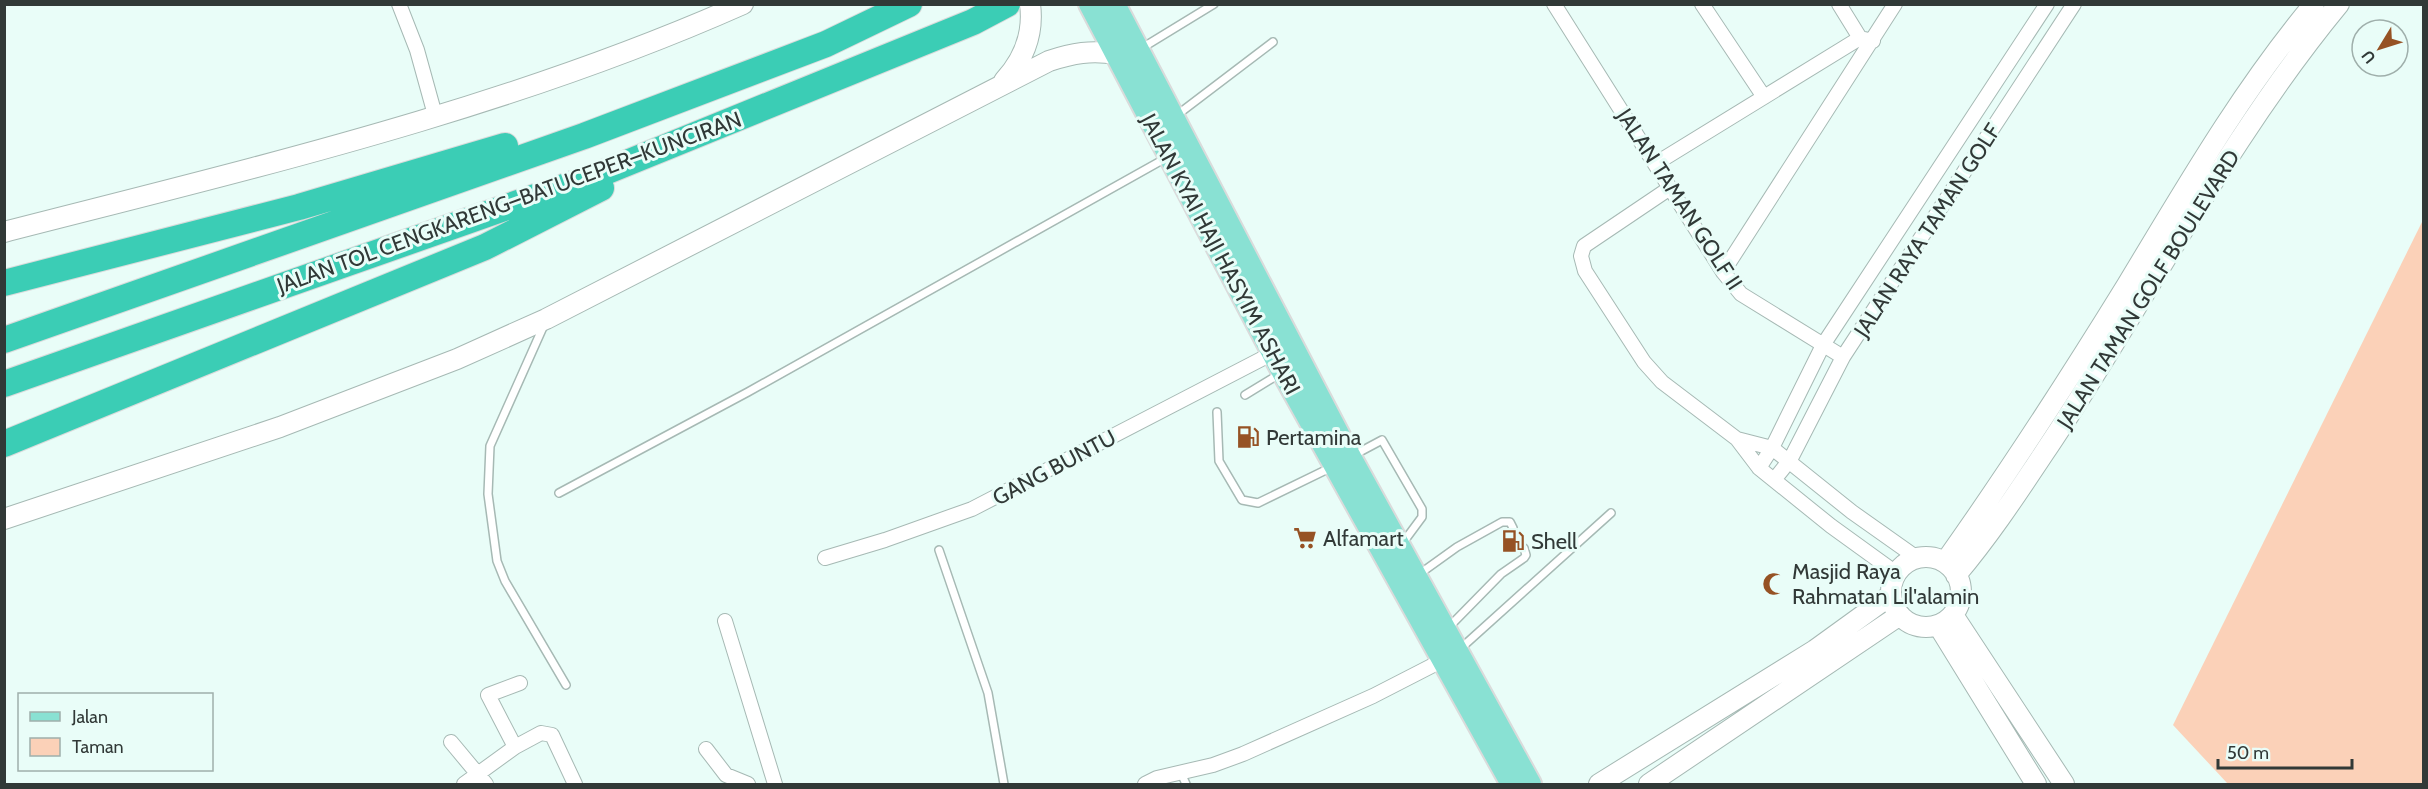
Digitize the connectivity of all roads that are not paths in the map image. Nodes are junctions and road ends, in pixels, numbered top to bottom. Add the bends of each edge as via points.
1 (399, 4) edge
2 (742, 4) edge
3 (909, 4) edge
4 (1007, 4) edge
5 (1030, 4) edge
6 (1090, 4) edge
7 (1114, 4) edge
8 (1214, 4) edge
9 (1554, 4) edge
10 (1702, 4) edge
11 (1839, 4) edge
12 (1895, 4) edge
13 (2047, 4) edge
14 (2074, 4) edge
15 (2314, 4) edge
16 (2339, 4) edge
17 (1866, 39) junction
18 (1273, 42) dead end
19 (1126, 52) junction
20 (726, 81) junction
21 (1000, 86) junction
22 (1764, 97) junction
23 (435, 115) junction
24 (1172, 118) junction
25 (735, 120) junction
26 (1170, 156) junction
27 (1654, 164) junction
28 (1670, 188) junction
29 (4, 232) edge
30 (1723, 272) junction
31 (4, 283) edge
32 (546, 319) junction
33 (4, 340) edge
34 (1823, 345) junction
35 (1843, 357) junction
36 (1285, 362) junction
37 (4, 384) edge
38 (1245, 395) dead end
39 (1217, 412) dead end
40 (1737, 439) junction
41 (4, 444) edge
42 (1772, 448) junction
43 (1790, 460) junction
44 (1342, 461) junction
45 (1759, 468) junction
46 (1774, 480) junction
47 (559, 492) dead end
48 (1611, 513) dead end
49 (4, 519) edge
50 (1867, 522) junction
51 (1514, 528) dead end
52 (1853, 542) junction
53 (1400, 546) junction
54 (1524, 548) dead end
55 (939, 550) dead end
56 (825, 558) dead end
57 (1917, 558) junction
58 (1951, 568) junction
59 (1896, 573) junction
60 (1416, 576) junction
61 (1891, 595) junction
62 (1900, 615) junction
63 (1946, 620) junction
64 (725, 621) dead end
65 (1446, 629) junction
66 (1451, 655) junction
67 (520, 684) dead end
68 (566, 685) dead end
69 (451, 742) dead end
70 (515, 747) junction
71 (706, 749) dead end
72 (1184, 779) edge
73 (482, 780) edge
74 (464, 784) edge
75 (575, 784) edge
76 (748, 784) edge
77 (775, 784) edge
78 (1004, 784) edge
79 (1145, 784) edge
80 (1512, 784) edge
81 (1530, 784) edge
82 (1599, 784) edge
83 (1649, 784) edge
84 (2036, 784) edge
85 (2064, 784) edge

1 - 23 street
2 - 23 street via 523,89
3 - 20 highway, JALAN TOL CENGKARENG–BATUCEPER–KUNCIRAN via 826,44
4 - 25 highway, JALAN TOL CENGKARENG–BATUCEPER–KUNCIRAN via 973,22
5 - 21 street via 1028,44 1017,67
6 - 19 main road, JALAN KYAI HAJI HASYIM ASHARI
7 - 19 main road, JALAN KYAI HAJI HASYIM ASHARI
8 - 19 lane
9 - 27 street, JALAN TAMAN GOLF II
10 - 22 street
11 - 17 street
12 - 17 street
13 - 34 street, JALAN RAYA TAMAN GOLF
14 - 35 street, JALAN RAYA TAMAN GOLF
15 - 58 street, JALAN TAMAN GOLF BOULEVARD via 2284,40 2188,184
16 - 58 street, JALAN TAMAN GOLF BOULEVARD via 2301,51 2206,194 2097,375 1985,541
17 - 22 street
17 - 30 street
18 - 24 lane
19 - 21 street via 1073,53
19 - 24 main road, JALAN KYAI HAJI HASYIM ASHARI
19 - 26 main road, JALAN KYAI HAJI HASYIM ASHARI
20 - 31 highway via 299,207
20 - 33 highway, JALAN TOL CENGKARENG–BATUCEPER–KUNCIRAN via 573,140
21 - 32 street
22 - 27 street
23 - 29 street via 312,153
24 - 36 main road, JALAN KYAI HAJI HASYIM ASHARI
25 - 37 highway, JALAN TOL CENGKARENG–BATUCEPER–KUNCIRAN via 595,176
25 - 41 highway via 484,247
26 - 36 main road, JALAN KYAI HAJI HASYIM ASHARI
26 - 47 lane via 748,392
27 - 28 street, JALAN TAMAN GOLF II
28 - 30 street, JALAN TAMAN GOLF II
28 - 40 street via 1589,242 1581,256 1585,271 1644,362 1662,382
30 - 34 street, JALAN TAMAN GOLF II via 1741,294
32 - 49 street via 457,359 280,427
32 - 68 lane via 490,447 488,494 497,561 505,581
34 - 35 street, JALAN TAMAN GOLF II
34 - 42 street, JALAN RAYA TAMAN GOLF
35 - 43 street, JALAN RAYA TAMAN GOLF
36 - 38 lane
36 - 44 main road, JALAN KYAI HAJI HASYIM ASHARI
36 - 56 street, GANG BUNTU via 972,510
39 - 44 lane via 1219,461 1237,495 1249,503 1258,503
40 - 42 street
40 - 45 street
42 - 43 street
42 - 45 street, JALAN RAYA TAMAN GOLF
43 - 46 street, JALAN RAYA TAMAN GOLF
43 - 50 street
44 - 53 main road, JALAN KYAI HAJI HASYIM ASHARI
44 - 53 lane via 1382,440 1422,509 1422,517
44 - 66 main road, JALAN KYAI HAJI HASYIM ASHARI
45 - 46 street
46 - 52 street
48 - 66 lane
50 - 52 street
50 - 57 street
51 - 60 lane via 1510,522 1502,522
52 - 59 street
53 - 60 main road, JALAN KYAI HAJI HASYIM ASHARI
54 - 65 lane via 1524,558 1501,574
55 - 78 lane via 988,693
57 - 58 street via 1931,557
57 - 59 street
58 - 63 street via 1961,588 1960,602
59 - 61 street
60 - 65 main road, JALAN KYAI HAJI HASYIM ASHARI
61 - 62 street
61 - 82 street via 1815,650
62 - 63 street via 1917,626
62 - 83 street
63 - 84 street
63 - 85 street
64 - 77 street
65 - 66 main road, JALAN KYAI HAJI HASYIM ASHARI
66 - 72 street via 1373,696
66 - 80 main road, JALAN KYAI HAJI HASYIM ASHARI
66 - 81 main road, JALAN KYAI HAJI HASYIM ASHARI
67 - 70 street via 488,695
69 - 73 street
70 - 73 street
70 - 75 street via 541,734 552,735
71 - 76 street via 726,775
72 - 79 street via 1157,778
73 - 74 street

